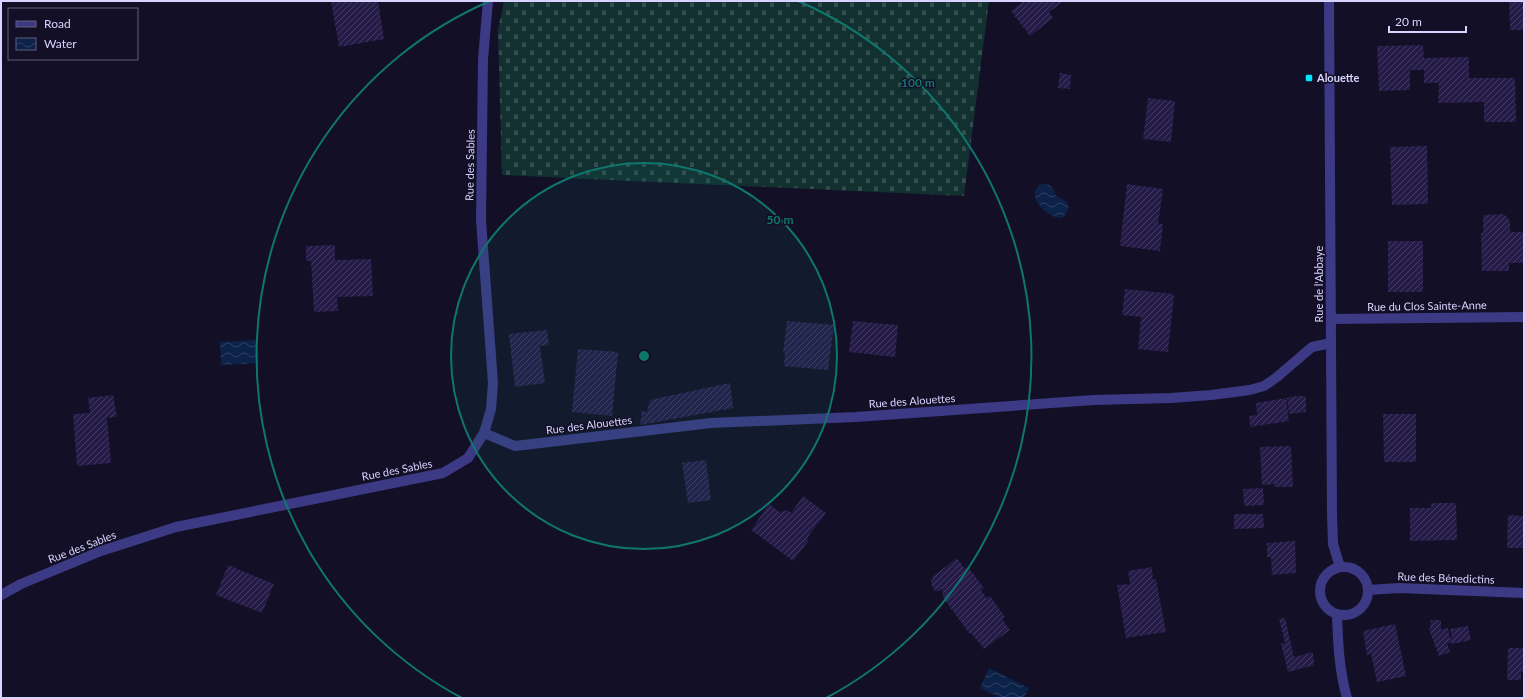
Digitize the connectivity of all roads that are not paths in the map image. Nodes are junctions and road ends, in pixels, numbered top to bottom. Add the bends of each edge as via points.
1 (488, 1) edge
2 (1329, 1) edge
3 (1524, 317) edge
4 (1331, 319) junction
5 (1331, 343) junction
6 (484, 433) junction
7 (1340, 567) junction
8 (1368, 590) junction
9 (1524, 593) edge
10 (1, 595) edge
11 (1337, 614) junction
12 (1347, 698) edge

1 - 6 street, Rue des Sables via 483,59 481,220 493,383 491,409
2 - 4 street, Rue de l'Abbaye
3 - 4 street, Rue du Clos Sainte-Anne
4 - 5 street, Rue de l'Abbaye
5 - 6 street, Rue des Alouettes via 1312,347 1264,386 1211,395 1094,400 856,417 711,423 515,446
5 - 7 street, Rue de l'Abbaye via 1332,514 1334,544
6 - 10 street, Rue des Sables via 468,458 443,473 176,527 101,551 21,584
7 - 8 street via 1359,572 1367,583
7 - 11 street via 1331,570 1320,585 1323,603
8 - 9 street, Rue des Bénedictins via 1400,588
8 - 11 street via 1367,599 1362,607 1346,615
11 - 12 street via 1339,655

